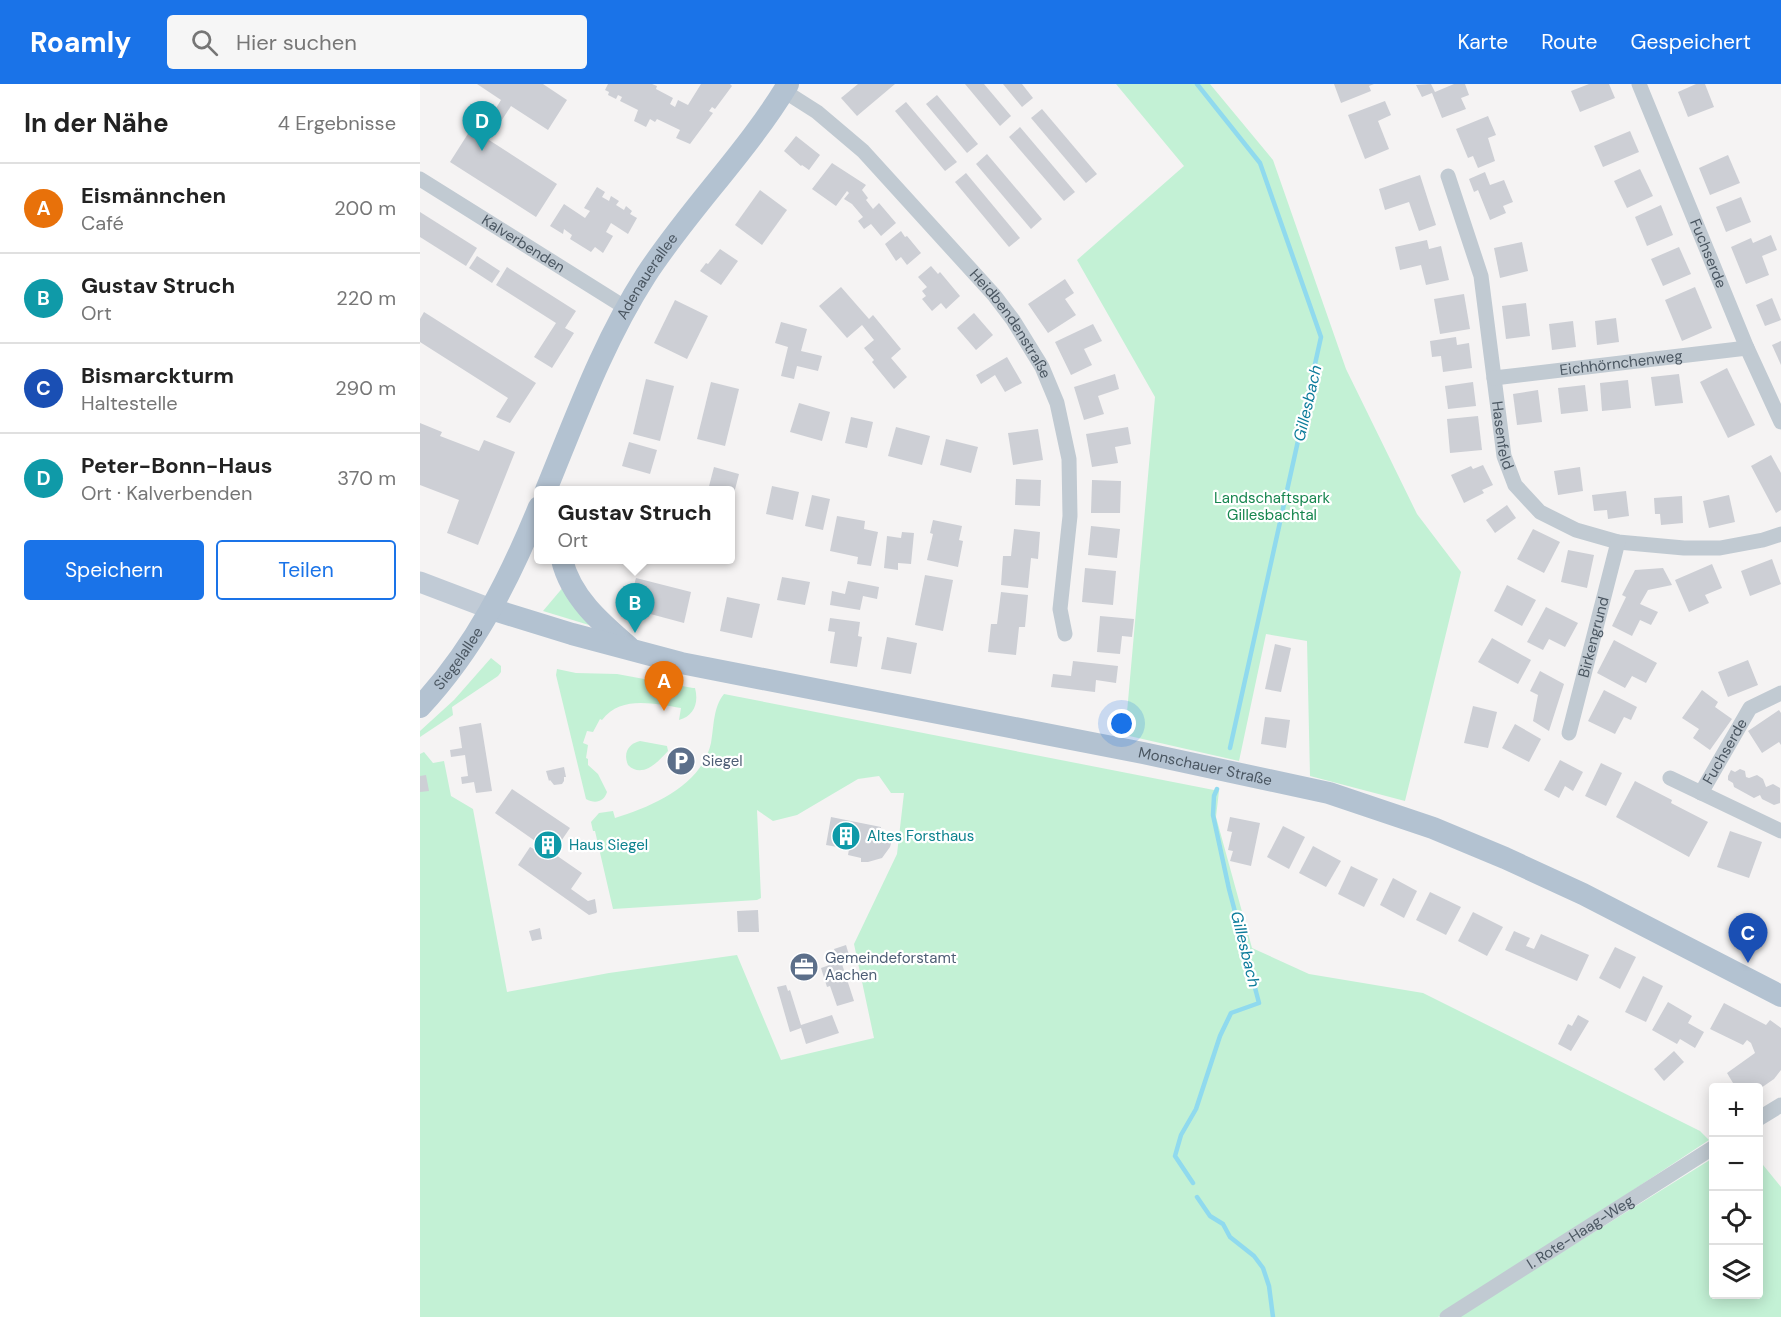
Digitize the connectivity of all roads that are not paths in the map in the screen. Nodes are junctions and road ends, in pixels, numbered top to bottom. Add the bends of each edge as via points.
1 (1639, 84) edge
2 (786, 88) edge
3 (1448, 176) dead end
4 (420, 179) edge
5 (626, 308) junction
6 (1747, 348) junction
7 (1494, 378) junction
8 (1781, 422) edge
9 (558, 462) junction
10 (548, 486) edge
11 (558, 486) edge
12 (534, 519) edge
13 (1781, 534) edge
14 (1618, 542) junction
15 (564, 564) edge
16 (420, 582) edge
17 (491, 609) junction
18 (1065, 634) dead end
19 (634, 651) junction
20 (1781, 693) edge
21 (420, 707) edge
22 (1569, 733) dead end
23 (1670, 778) dead end
24 (1701, 793) junction
25 (1781, 831) edge
26 (1781, 996) edge
27 (1781, 1105) edge
28 (1763, 1116) edge
29 (1709, 1150) edge
30 (1447, 1317) edge

1 - 6 street, Fuchserde
2 - 5 main road, Adenauerallee via 670,240
2 - 18 street, Heidbendenstraße via 863,151 994,295 1042,367 1057,403 1069,459 1070,516 1060,609
3 - 7 street, Hasenfeld via 1481,276
4 - 5 street, Kalverbenden
5 - 9 main road, Adenauerallee via 594,372
6 - 7 street, Eichhörnchenweg
6 - 8 street, Fuchserde
7 - 14 street, Hasenfeld via 1504,456 1515,485 1540,512 1576,530
9 - 10 main road, Adenauerallee
9 - 11 main road
12 - 17 main road
13 - 14 street, Hasenfeld via 1719,548 1684,549
14 - 22 street, Birkengrund
15 - 19 main road via 586,606
16 - 17 main road
17 - 19 main road, Monschauer Straße
17 - 21 main road, Siegelallee via 442,684
19 - 26 main road, Monschauer Straße via 1329,793 1433,828 1505,858
20 - 24 street, Fuchserde via 1750,708
23 - 24 street, Fuchserde
24 - 25 street, Fuchserde
27 - 28 street
29 - 30 street, I. Rote-Haag-Weg

